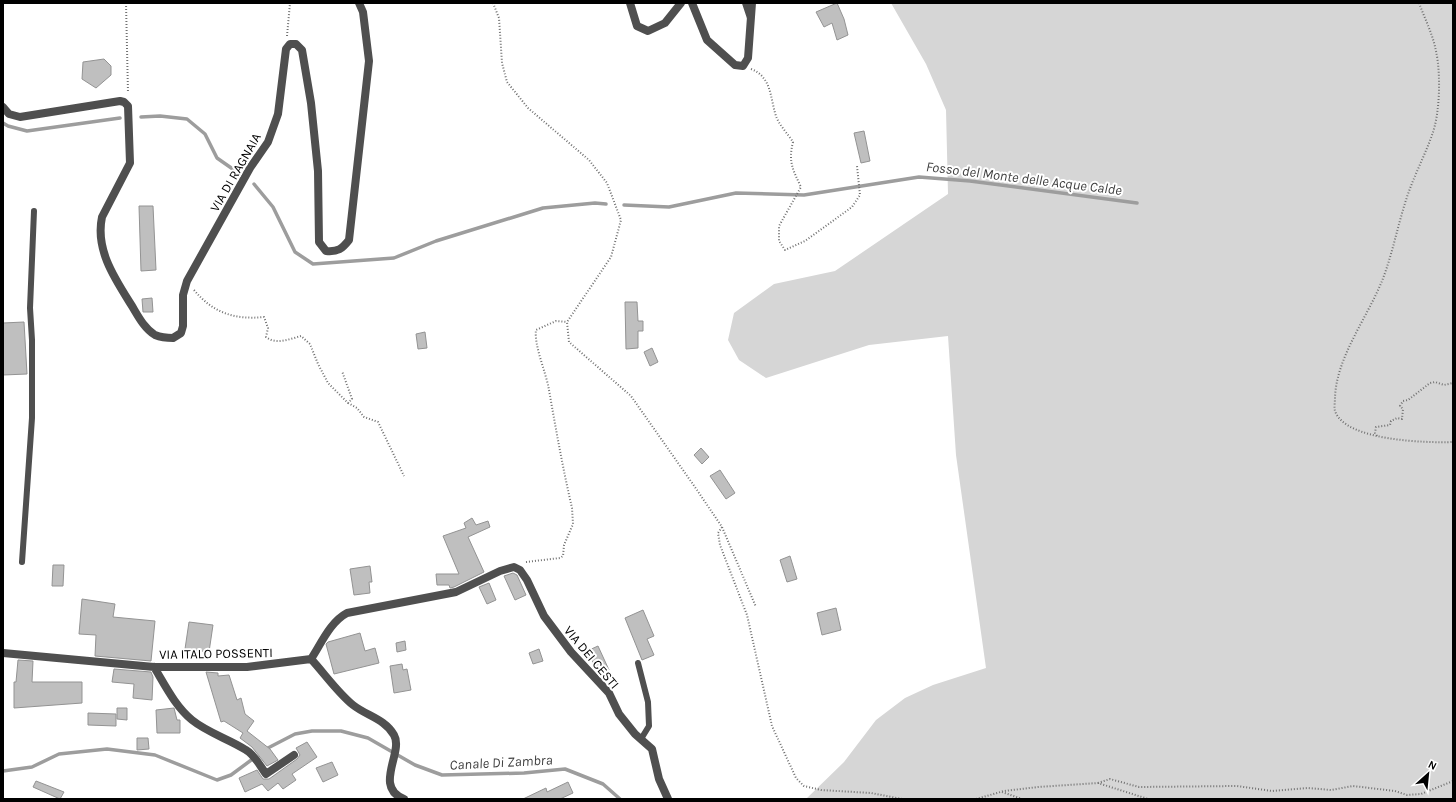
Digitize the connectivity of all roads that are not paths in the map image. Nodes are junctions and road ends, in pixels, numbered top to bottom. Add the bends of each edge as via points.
1 (359, 3) edge
2 (630, 3) edge
3 (681, 3) edge
4 (692, 3) edge
5 (745, 3) edge
6 (752, 3) edge
7 (751, 22) junction
8 (3, 107) edge
9 (34, 211) dead end
10 (22, 562) dead end
11 (3, 653) edge
12 (311, 659) junction
13 (638, 663) dead end
14 (154, 667) junction
15 (642, 739) junction
16 (294, 755) dead end
17 (404, 799) edge
18 (668, 799) edge

1 - 8 street, VIA DI RAGNAIA via 363,12 369,61 349,240 343,249 335,252 326,251 319,242 318,171 305,59 302,50 296,44 290,44 286,49 278,114 268,142 250,168 187,282 183,295 183,326 181,333 173,338 155,335 141,321 117,285 104,252 101,236 102,217 130,163 128,106 120,101 20,117 9,114
2 - 3 street via 637,26 648,31 665,23
4 - 7 street via 707,40 735,65 743,66 748,58
5 - 7 lane
6 - 7 street
9 - 10 lane via 30,308 32,418
11 - 14 street, VIA ITALO POSSENTI
12 - 14 street, VIA ITALO POSSENTI via 247,666
12 - 15 street, VIA DEI CESTI via 330,629 347,613 456,592 500,571 517,569 527,580 544,616 571,652 609,693 619,714
12 - 17 street via 353,704 385,723 395,736 397,742 390,782 394,791
13 - 15 lane via 648,702 649,726
14 - 16 street via 174,701 188,717 252,754 266,774
15 - 18 street, VIA DEI CESTI via 652,749 659,779

